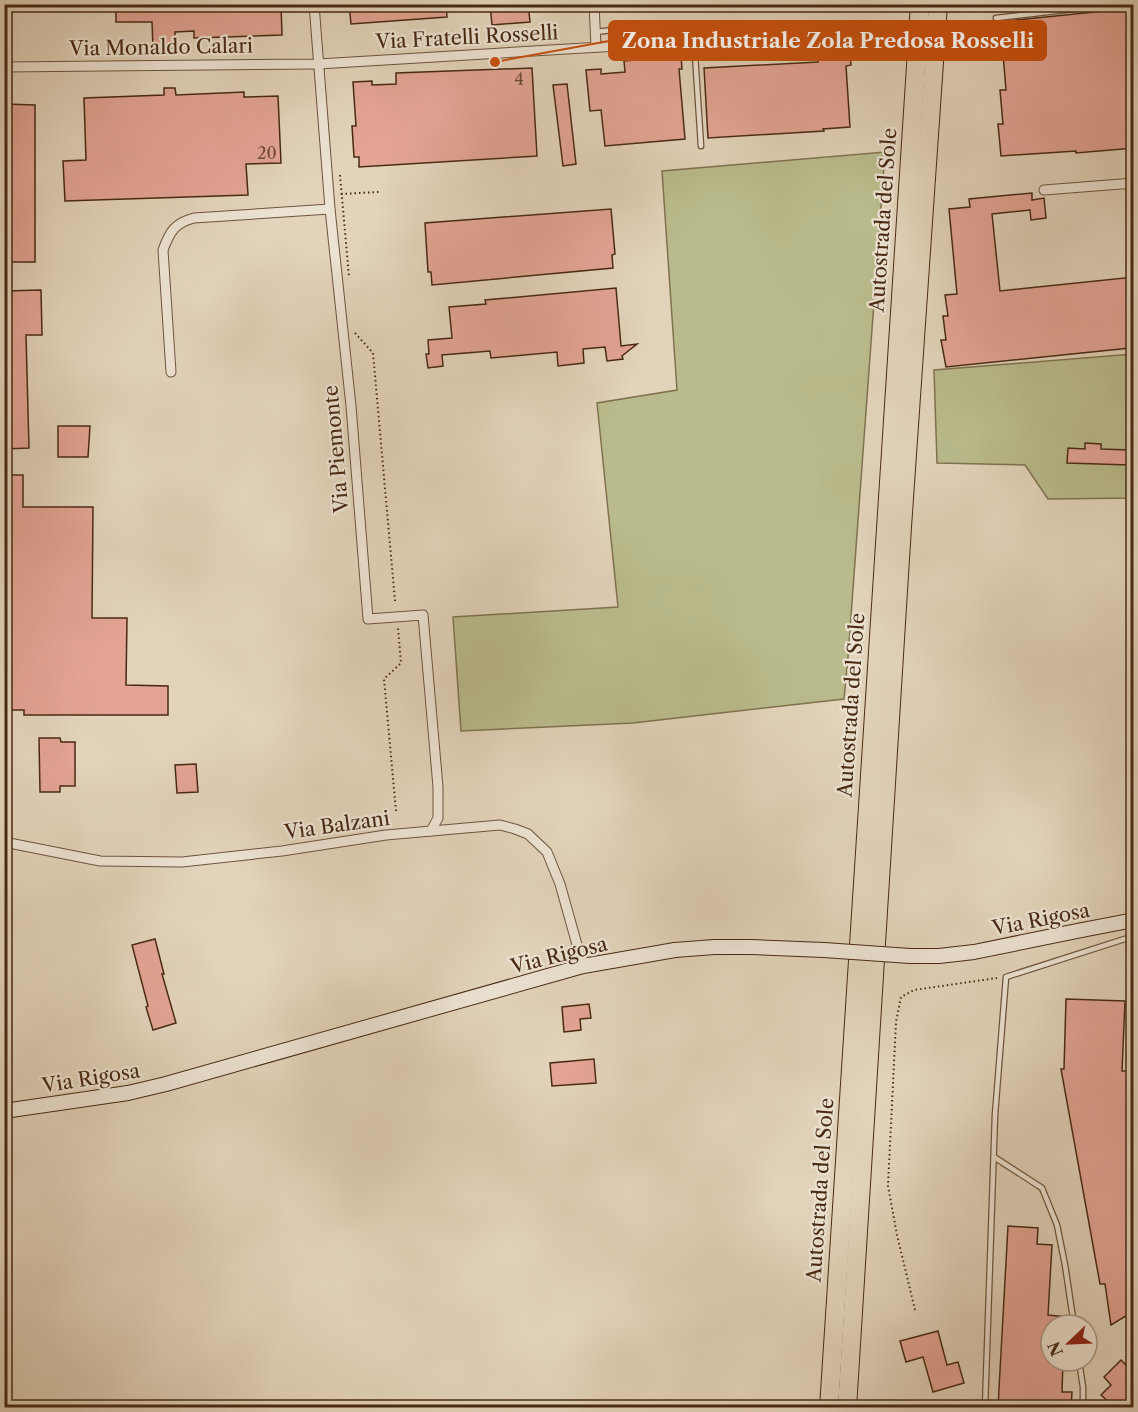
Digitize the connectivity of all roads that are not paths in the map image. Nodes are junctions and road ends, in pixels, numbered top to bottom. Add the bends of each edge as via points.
1 (314, 4) edge
2 (594, 4) edge
3 (920, 4) edge
4 (938, 4) edge
5 (1116, 4) edge
6 (1071, 7) edge
7 (996, 18) dead end
8 (649, 26) dead end
9 (857, 26) dead end
10 (596, 32) junction
11 (694, 39) junction
12 (618, 45) joint
13 (596, 47) junction
14 (318, 64) junction
15 (4, 67) edge
16 (701, 146) dead end
17 (1134, 183) edge
18 (1044, 190) dead end
19 (330, 208) junction
20 (171, 372) dead end
21 (431, 831) junction
22 (4, 842) edge
23 (1134, 920) edge
24 (1134, 936) edge
25 (583, 966) junction
26 (4, 1111) edge
27 (994, 1158) junction
28 (1072, 1313) edge
29 (1081, 1373) edge
30 (829, 1407) edge
31 (847, 1407) edge
32 (985, 1407) edge
33 (1083, 1407) edge

1 - 14 street, Via Piemonte
2 - 10 street
3 - 30 highway, Autostrada del Sole
4 - 31 highway, Autostrada del Sole
5 - 6 lane
6 - 7 lane
8 - 10 lane
9 - 11 lane
10 - 13 street
11 - 12 lane
11 - 16 lane
12 - 13 street, Via Fratelli Rosselli
13 - 14 street, Via Fratelli Rosselli
14 - 15 street, Via Monaldo Calari
14 - 19 street, Via Piemonte
17 - 18 street
19 - 20 street via 194,218 182,221 169,234 163,250
19 - 21 street, Via Piemonte via 368,619 423,615 438,787 438,818
21 - 22 street, Via Balzani via 182,861 100,861
21 - 25 street, Via Balzani via 500,825 528,834 540,844 555,868
23 - 25 main road, Via Rigosa, bridge via 939,956 714,947
24 - 27 lane via 1006,977
25 - 26 main road, Via Rigosa via 166,1084
27 - 28 lane via 1042,1188 1057,1225
27 - 32 lane
29 - 33 lane

